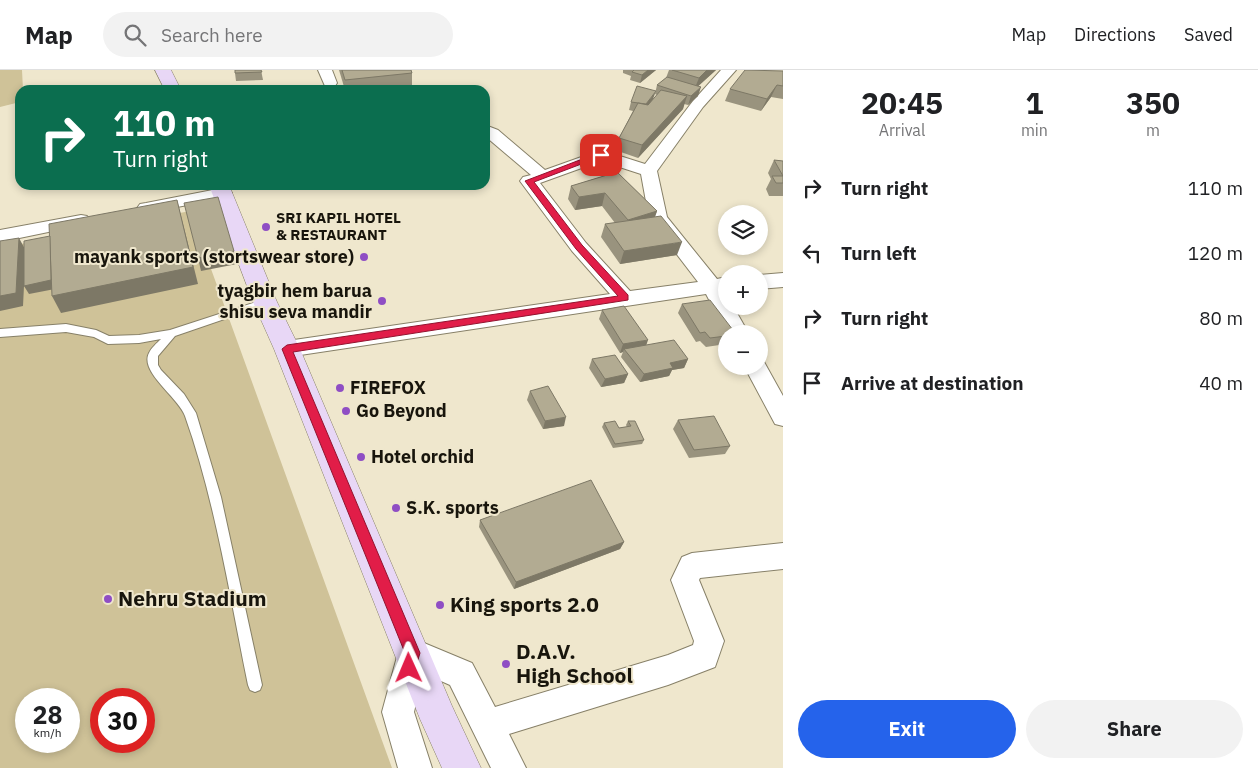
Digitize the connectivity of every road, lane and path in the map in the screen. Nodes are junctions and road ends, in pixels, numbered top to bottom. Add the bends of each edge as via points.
1 (163, 70) edge
2 (730, 70) edge
3 (170, 85) edge
4 (490, 133) edge
5 (649, 172) junction
6 (543, 177) junction
7 (217, 190) edge
8 (221, 190) edge
9 (126, 212) edge
10 (97, 217) edge
11 (0, 236) edge
12 (783, 280) edge
13 (768, 281) edge
14 (718, 283) edge
15 (718, 284) edge
16 (625, 298) junction
17 (265, 302) junction
18 (0, 333) edge
19 (171, 333) junction
20 (287, 349) junction
21 (760, 375) edge
22 (783, 417) edge
23 (783, 556) edge
24 (412, 653) junction
25 (255, 685) dead end
26 (487, 725) junction
27 (415, 768) edge
28 (462, 768) edge
29 (509, 768) edge

1 - 3 main road
2 - 5 street via 698,104
4 - 6 street
5 - 6 street via 601,155
5 - 14 street via 658,218
6 - 16 street via 529,181 579,247
7 - 9 street
8 - 17 main road
10 - 11 street
12 - 13 street
15 - 16 street
16 - 20 street
17 - 19 lane
17 - 20 main road
18 - 19 lane via 66,328 108,340
19 - 25 lane via 153,354 153,365 190,413 215,497
20 - 24 main road
21 - 22 street
23 - 26 street via 692,566 685,580 709,641 704,656
24 - 26 street via 461,674
24 - 27 street via 398,712
24 - 28 main road
26 - 29 street

